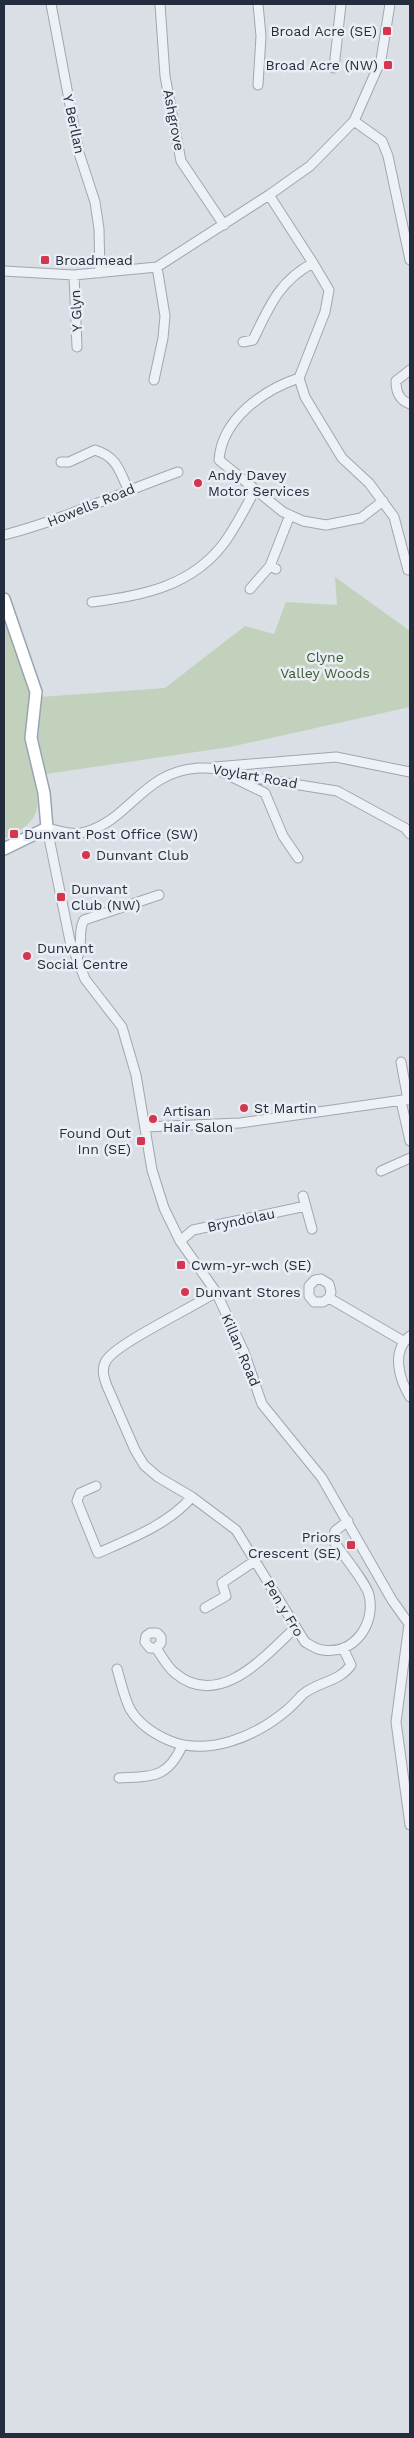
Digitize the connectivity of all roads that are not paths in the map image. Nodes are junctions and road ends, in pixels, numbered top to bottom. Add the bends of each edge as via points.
1 (51, 4) edge
2 (160, 4) edge
3 (258, 4) edge
4 (341, 4) edge
5 (390, 4) edge
6 (334, 68) dead end
7 (258, 85) dead end
8 (354, 121) junction
9 (269, 195) junction
10 (224, 225) junction
11 (408, 226) edge
12 (410, 260) edge
13 (313, 262) junction
14 (157, 267) junction
15 (4, 271) edge
16 (100, 273) junction
17 (74, 276) junction
18 (243, 342) dead end
19 (78, 347) dead end
20 (410, 370) edge
21 (298, 378) junction
22 (154, 380) dead end
23 (410, 404) edge
24 (74, 470) dead end
25 (178, 472) dead end
26 (128, 490) junction
27 (256, 490) junction
28 (383, 501) junction
29 (290, 515) junction
30 (4, 535) edge
31 (408, 571) edge
32 (250, 589) dead end
33 (4, 599) edge
34 (92, 602) dead end
35 (215, 767) junction
36 (410, 772) edge
37 (224, 773) junction
38 (47, 828) junction
39 (410, 834) edge
40 (4, 848) edge
41 (298, 858) dead end
42 (159, 895) dead end
43 (77, 958) junction
44 (401, 1062) dead end
45 (406, 1100) edge
46 (144, 1127) junction
47 (410, 1141) edge
48 (410, 1158) edge
49 (381, 1171) dead end
50 (303, 1196) dead end
51 (306, 1206) junction
52 (312, 1229) dead end
53 (180, 1241) junction
54 (216, 1292) junction
55 (330, 1298) dead end
56 (407, 1339) edge
57 (410, 1397) edge
58 (96, 1486) dead end
59 (192, 1497) junction
60 (348, 1521) junction
61 (256, 1560) junction
62 (205, 1608) dead end
63 (410, 1624) edge
64 (295, 1628) junction
65 (156, 1648) dead end
66 (343, 1648) junction
67 (117, 1669) dead end
68 (182, 1746) junction
69 (119, 1778) dead end
70 (410, 1825) edge

1 - 16 street, Y Berllan via 79,153 95,202
2 - 10 street, Ashgrove via 165,76 181,161
3 - 7 street via 262,36
4 - 6 street via 334,38
5 - 8 street via 381,60
8 - 9 street via 310,166
8 - 11 street via 382,141
9 - 10 street
9 - 13 street
10 - 14 street
11 - 12 street
13 - 18 street via 276,293 253,340
13 - 21 street via 329,290 325,312
14 - 16 street
14 - 22 street via 165,316
15 - 17 street
16 - 17 street
17 - 19 street, Y Glyn
20 - 23 street via 396,381 396,391 402,400
21 - 27 street via 244,410 235,420 220,450 219,460
21 - 28 street via 305,397 342,458
24 - 26 street via 65,462 95,450 109,455 118,466
25 - 26 street, Howells Road
26 - 30 street, Howells Road via 41,526
27 - 29 street
27 - 34 street via 224,543 205,564 176,583 143,595 109,595
28 - 29 street via 361,518 326,525
28 - 31 street via 394,517
29 - 32 street via 273,568
33 - 38 main road via 36,692 31,738 44,793
35 - 36 street via 336,757
35 - 37 street, Voylart Road
35 - 38 street, Voylart Road via 181,769 161,778 110,819 86,832 75,834
37 - 39 street, Voylart Road via 337,791 405,828
37 - 41 street via 265,793 283,836
38 - 40 main road
38 - 43 street, Killan Road via 70,941
42 - 43 street via 84,920 80,927 82,948
43 - 46 street, Killan Road via 85,979 122,1027 136,1075
44 - 45 street
45 - 46 street via 240,1123
45 - 47 street
46 - 53 street, Killan Road via 152,1170 164,1208
48 - 49 street
50 - 51 street
51 - 52 street
51 - 53 street, Bryndolau via 193,1230
53 - 54 street, Killan Road
54 - 59 street, Pen y Fro via 117,1348 104,1363 103,1376 144,1465
54 - 60 street, Killan Road via 244,1352 262,1404 322,1478
55 - 56 street
56 - 57 street via 399,1356 399,1372
58 - 59 street via 80,1493 77,1501 98,1553 146,1532 180,1510
59 - 61 street, Pen y Fro via 236,1530
60 - 63 street, Killan Road via 392,1600
60 - 66 street via 335,1531 333,1540 368,1593 371,1608 370,1621 361,1636
61 - 62 street via 222,1583 226,1596
61 - 64 street, Pen y Fro
63 - 70 street via 396,1722
64 - 65 street via 248,1672 229,1682 209,1686 192,1684 174,1673
64 - 66 street, Pen y Fro via 305,1642 322,1650
66 - 68 street via 350,1665 343,1676 313,1687 286,1711 249,1734 220,1745 203,1748
67 - 68 street via 135,1716 147,1729
68 - 69 street via 169,1769 157,1775

